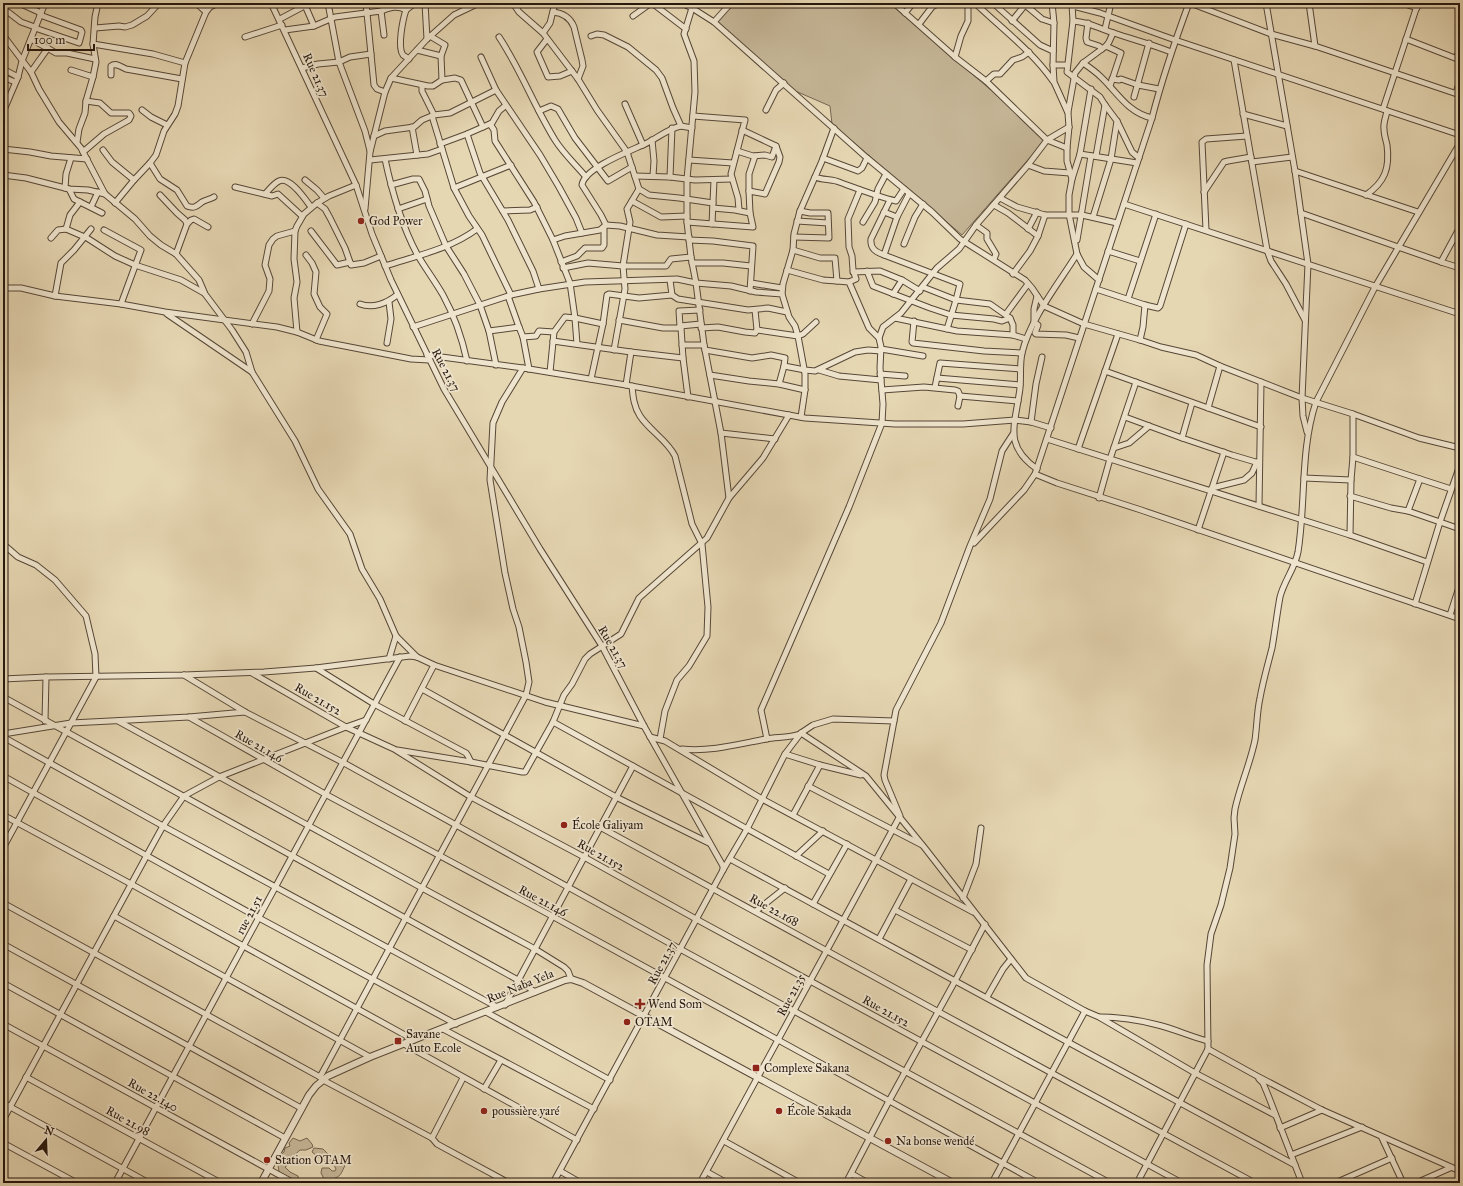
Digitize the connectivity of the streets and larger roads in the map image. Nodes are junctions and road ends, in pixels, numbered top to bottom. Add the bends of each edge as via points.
1 (19, 3) edge
2 (45, 3) edge
3 (97, 3) edge
4 (159, 3) edge
5 (196, 3) edge
6 (218, 3) edge
7 (271, 3) edge
8 (328, 3) edge
9 (366, 3) edge
10 (415, 3) edge
11 (425, 3) edge
12 (479, 3) edge
13 (513, 3) edge
14 (555, 3) edge
15 (652, 3) edge
16 (731, 3) edge
17 (894, 3) edge
18 (913, 3) edge
19 (939, 3) edge
20 (968, 3) edge
21 (975, 3) edge
22 (993, 3) edge
23 (1052, 3) edge
24 (1111, 3) edge
25 (1189, 3) edge
26 (1266, 3) edge
27 (1309, 3) edge
28 (1402, 3) edge
29 (306, 4) edge
30 (685, 4) edge
31 (1024, 4) edge
32 (30, 5) edge
33 (1072, 5) edge
34 (1418, 5) edge
35 (402, 7) edge
36 (692, 8) junction
37 (3, 10) edge
38 (381, 11) junction
39 (206, 12) junction
40 (553, 12) junction
41 (367, 13) junction
42 (905, 13) junction
43 (40, 14) junction
44 (633, 16) dead end
45 (1108, 16) junction
46 (330, 20) junction
47 (1012, 21) junction
48 (1073, 21) junction
49 (281, 22) junction
50 (714, 22) junction
51 (1054, 23) junction
52 (1088, 23) junction
53 (919, 24) junction
54 (314, 26) junction
55 (35, 28) junction
56 (95, 28) junction
57 (686, 29) junction
58 (1104, 29) junction
59 (285, 30) junction
60 (543, 33) junction
61 (1113, 33) junction
62 (1271, 34) junction
63 (3, 35) edge
64 (384, 35) dead end
65 (591, 36) dead end
66 (245, 37) dead end
67 (429, 37) junction
68 (500, 37) dead end
69 (31, 38) junction
70 (547, 39) junction
71 (1175, 40) junction
72 (1406, 40) junction
73 (1149, 43) junction
74 (93, 44) junction
75 (1315, 46) junction
76 (1104, 47) junction
77 (48, 48) junction
78 (416, 50) junction
79 (1053, 50) junction
80 (1460, 50) edge
81 (1029, 52) junction
82 (1171, 52) junction
83 (371, 54) junction
84 (441, 56) junction
85 (481, 57) dead end
86 (955, 57) junction
87 (95, 59) junction
88 (409, 59) junction
89 (1458, 59) edge
90 (1234, 60) junction
91 (22, 61) junction
92 (340, 62) junction
93 (185, 63) junction
94 (1083, 63) junction
95 (1053, 65) junction
96 (1067, 65) junction
97 (302, 68) junction
98 (3, 69) edge
99 (71, 70) dead end
100 (572, 71) junction
101 (31, 72) junction
102 (1278, 73) junction
103 (1395, 74) junction
104 (111, 75) dead end
105 (3, 77) edge
106 (93, 77) junction
107 (1074, 77) junction
108 (391, 78) junction
109 (1112, 78) junction
110 (17, 79) junction
111 (182, 79) junction
112 (578, 79) junction
113 (442, 80) junction
114 (1460, 80) edge
115 (986, 82) junction
116 (1054, 82) junction
117 (784, 83) junction
118 (1138, 85) junction
119 (422, 86) junction
120 (1110, 86) junction
121 (1091, 89) junction
122 (496, 90) junction
123 (1159, 90) junction
124 (385, 92) junction
125 (1458, 94) edge
126 (1134, 96) dead end
127 (86, 101) junction
128 (472, 102) junction
129 (625, 104) dead end
130 (1105, 105) junction
131 (505, 106) junction
132 (142, 110) dead end
133 (766, 110) dead end
134 (1385, 110) junction
135 (539, 111) junction
136 (3, 112) edge
137 (1068, 113) junction
138 (1243, 114) junction
139 (433, 116) junction
140 (693, 116) junction
141 (1152, 118) junction
142 (1117, 121) junction
143 (490, 124) junction
144 (167, 125) junction
145 (681, 126) junction
146 (1287, 126) junction
147 (412, 127) junction
148 (483, 127) junction
149 (1069, 127) junction
150 (672, 128) junction
151 (692, 128) junction
152 (834, 128) junction
153 (742, 130) junction
154 (467, 134) junction
155 (1460, 135) edge
156 (374, 136) junction
157 (1247, 136) junction
158 (652, 140) junction
159 (1047, 140) junction
160 (77, 142) junction
161 (1460, 143) edge
162 (643, 145) junction
163 (776, 146) junction
164 (441, 147) junction
165 (1067, 148) junction
166 (3, 149) edge
167 (103, 150) dead end
168 (737, 151) junction
169 (83, 152) junction
170 (370, 152) junction
171 (627, 152) junction
172 (1080, 154) junction
173 (417, 155) junction
174 (755, 156) junction
175 (1093, 156) junction
176 (1292, 157) junction
177 (71, 158) junction
178 (824, 158) junction
179 (868, 158) junction
180 (1111, 158) junction
181 (87, 159) junction
182 (385, 159) junction
183 (370, 160) junction
184 (689, 160) junction
185 (1138, 160) junction
186 (1251, 160) junction
187 (150, 163) junction
188 (733, 163) junction
189 (511, 165) junction
190 (1028, 166) junction
191 (632, 167) junction
192 (597, 168) junction
193 (1295, 171) junction
194 (1070, 173) junction
195 (886, 174) junction
196 (3, 176) edge
197 (635, 176) junction
198 (653, 176) junction
199 (586, 177) junction
200 (670, 177) junction
201 (815, 177) junction
202 (482, 178) junction
203 (687, 179) junction
204 (732, 179) junction
205 (134, 180) junction
206 (305, 180) dead end
207 (714, 180) junction
208 (1072, 180) junction
209 (356, 185) junction
210 (391, 185) junction
211 (235, 187) dead end
212 (67, 188) junction
213 (454, 188) junction
214 (639, 189) junction
215 (904, 189) junction
216 (749, 190) junction
217 (860, 190) junction
218 (98, 192) junction
219 (1204, 193) junction
220 (105, 194) junction
221 (265, 194) junction
222 (909, 194) junction
223 (160, 195) dead end
224 (1366, 195) junction
225 (877, 196) junction
226 (214, 197) dead end
227 (324, 198) junction
228 (1000, 198) junction
229 (688, 199) junction
230 (427, 200) junction
231 (890, 200) junction
232 (632, 201) junction
233 (80, 202) junction
234 (115, 203) junction
235 (317, 203) junction
236 (923, 204) junction
237 (1124, 204) junction
238 (994, 205) junction
239 (713, 206) junction
240 (91, 207) junction
241 (311, 207) junction
242 (537, 208) junction
243 (398, 209) junction
244 (739, 210) junction
245 (503, 211) junction
246 (800, 211) junction
247 (884, 212) junction
248 (1036, 212) junction
249 (1418, 212) junction
250 (102, 213) dead end
251 (750, 213) junction
252 (1301, 213) junction
253 (1069, 214) junction
254 (1156, 214) junction
255 (365, 215) junction
256 (1045, 215) junction
257 (1082, 215) junction
258 (302, 216) junction
259 (897, 217) junction
260 (1093, 217) junction
261 (687, 219) junction
262 (798, 221) junction
263 (863, 222) dead end
264 (828, 223) junction
265 (1117, 223) junction
266 (187, 224) junction
267 (712, 224) junction
268 (1186, 224) junction
269 (976, 225) junction
270 (208, 227) dead end
271 (605, 227) junction
272 (1460, 227) edge
273 (66, 228) junction
274 (629, 228) junction
275 (91, 229) dead end
276 (477, 229) junction
277 (1028, 229) junction
278 (104, 230) dead end
279 (1206, 230) junction
280 (295, 231) junction
281 (311, 231) dead end
282 (582, 233) junction
283 (1038, 236) junction
284 (84, 237) junction
285 (794, 237) junction
286 (51, 238) dead end
287 (689, 239) junction
288 (553, 240) junction
289 (965, 242) junction
290 (1076, 243) junction
291 (904, 244) dead end
292 (446, 246) junction
293 (1399, 247) junction
294 (793, 250) junction
295 (1267, 250) junction
296 (1108, 251) junction
297 (176, 254) junction
298 (1077, 254) junction
299 (306, 255) dead end
300 (418, 255) junction
301 (884, 255) junction
302 (381, 256) junction
303 (691, 260) junction
304 (994, 260) junction
305 (1140, 261) junction
306 (350, 262) junction
307 (561, 262) junction
308 (1441, 262) junction
309 (1308, 264) junction
310 (135, 265) junction
311 (384, 266) junction
312 (622, 266) junction
313 (750, 266) junction
314 (563, 268) junction
315 (1460, 268) edge
316 (787, 270) junction
317 (867, 271) junction
318 (853, 272) junction
319 (932, 273) junction
320 (1013, 274) junction
321 (670, 280) junction
322 (902, 280) junction
323 (1099, 280) junction
324 (624, 281) junction
325 (837, 281) junction
326 (849, 282) junction
327 (570, 283) junction
328 (696, 283) junction
329 (751, 283) junction
330 (1028, 284) junction
331 (1375, 286) junction
332 (3, 288) edge
333 (782, 288) junction
334 (538, 289) junction
335 (921, 289) junction
336 (1096, 289) junction
337 (750, 291) junction
338 (205, 294) junction
339 (782, 294) junction
340 (893, 294) junction
341 (398, 295) junction
342 (672, 295) junction
343 (55, 296) junction
344 (509, 296) junction
345 (624, 296) junction
346 (1037, 296) junction
347 (911, 300) junction
348 (956, 300) junction
349 (1128, 300) junction
350 (389, 302) junction
351 (699, 302) junction
352 (121, 304) junction
353 (360, 304) dead end
354 (480, 305) junction
355 (1145, 305) junction
356 (1044, 306) junction
357 (700, 310) junction
358 (755, 310) junction
359 (165, 312) junction
360 (787, 312) junction
361 (451, 314) junction
362 (1006, 314) junction
363 (1460, 314) edge
364 (951, 315) junction
365 (575, 318) junction
366 (895, 318) junction
367 (1010, 318) junction
368 (619, 320) junction
369 (1306, 320) junction
370 (225, 321) junction
371 (914, 321) junction
372 (816, 322) dead end
373 (1034, 322) junction
374 (252, 324) junction
375 (603, 324) junction
376 (1084, 324) junction
377 (413, 326) junction
378 (701, 326) junction
379 (519, 327) junction
380 (680, 327) junction
381 (947, 329) junction
382 (757, 330) junction
383 (489, 331) junction
384 (297, 332) junction
385 (554, 332) junction
386 (1014, 334) junction
387 (1118, 334) junction
388 (798, 336) junction
389 (523, 338) junction
390 (879, 338) junction
391 (1079, 338) junction
392 (1026, 339) junction
393 (316, 340) junction
394 (1140, 340) junction
395 (553, 341) junction
396 (388, 343) dead end
397 (577, 344) junction
398 (682, 345) junction
399 (598, 348) junction
400 (704, 348) junction
401 (614, 350) junction
402 (881, 350) junction
403 (631, 352) junction
404 (1022, 353) junction
405 (923, 356) dead end
406 (428, 357) junction
407 (1042, 357) dead end
408 (684, 358) junction
409 (467, 361) junction
410 (496, 365) junction
411 (784, 366) junction
412 (1220, 366) junction
413 (522, 368) junction
414 (529, 369) junction
415 (1020, 369) junction
416 (804, 370) junction
417 (819, 370) junction
418 (252, 372) junction
419 (550, 372) junction
420 (1105, 372) junction
421 (880, 374) junction
422 (710, 375) junction
423 (905, 376) dead end
424 (937, 378) junction
425 (591, 379) junction
426 (881, 380) junction
427 (1136, 382) junction
428 (1261, 382) junction
429 (779, 384) junction
430 (626, 385) junction
431 (1020, 385) junction
432 (632, 386) junction
433 (935, 388) junction
434 (805, 390) junction
435 (882, 390) junction
436 (688, 396) junction
437 (960, 396) junction
438 (1302, 398) junction
439 (715, 401) junction
440 (1018, 401) junction
441 (1316, 402) junction
442 (1192, 403) junction
443 (958, 406) dead end
444 (1208, 408) junction
445 (1353, 414) junction
446 (789, 415) junction
447 (801, 417) junction
448 (1125, 417) junction
449 (1015, 420) junction
450 (1031, 422) junction
451 (882, 423) junction
452 (1148, 426) junction
453 (1261, 427) junction
454 (1051, 428) junction
455 (721, 433) junction
456 (1013, 434) junction
457 (1307, 435) junction
458 (775, 438) junction
459 (1182, 438) junction
460 (1047, 439) junction
461 (1114, 448) junction
462 (1460, 448) edge
463 (1078, 449) junction
464 (1224, 452) junction
465 (1353, 457) junction
466 (1110, 459) junction
467 (1258, 462) junction
468 (1460, 465) edge
469 (491, 466) junction
470 (1036, 471) junction
471 (1304, 478) junction
472 (1420, 479) junction
473 (1351, 480) junction
474 (1451, 489) junction
475 (1211, 490) junction
476 (1350, 496) junction
477 (729, 498) junction
478 (1099, 498) junction
479 (1258, 506) junction
480 (1408, 511) junction
481 (1302, 520) junction
482 (1440, 522) junction
483 (1460, 529) edge
484 (1198, 530) junction
485 (1350, 535) junction
486 (3, 544) edge
487 (702, 544) junction
488 (970, 546) junction
489 (1427, 562) junction
490 (1294, 563) junction
491 (1460, 584) edge
492 (1415, 604) junction
493 (1450, 616) junction
494 (1460, 618) edge
495 (396, 636) junction
496 (602, 646) junction
497 (400, 657) junction
498 (417, 657) junction
499 (389, 659) junction
500 (434, 666) junction
501 (316, 668) junction
502 (252, 673) junction
503 (184, 675) junction
504 (46, 677) junction
505 (96, 677) junction
506 (3, 679) edge
507 (422, 689) junction
508 (526, 695) junction
509 (3, 697) edge
510 (374, 704) junction
511 (560, 705) junction
512 (245, 712) junction
513 (189, 717) junction
514 (366, 720) junction
515 (45, 721) junction
516 (118, 721) junction
517 (405, 721) junction
518 (894, 721) junction
519 (553, 722) junction
520 (72, 723) junction
521 (54, 726) junction
522 (346, 726) junction
523 (644, 726) junction
524 (66, 733) junction
525 (359, 733) junction
526 (3, 734) edge
527 (505, 734) junction
528 (801, 734) junction
529 (3, 737) edge
530 (650, 737) junction
531 (660, 739) junction
532 (766, 739) junction
533 (306, 742) junction
534 (679, 748) junction
535 (394, 749) junction
536 (536, 754) junction
537 (785, 754) junction
538 (263, 760) junction
539 (471, 762) junction
540 (50, 763) junction
541 (344, 763) junction
542 (820, 765) junction
543 (488, 766) junction
544 (633, 766) junction
545 (3, 776) edge
546 (866, 776) junction
547 (220, 777) junction
548 (808, 786) junction
549 (681, 792) junction
550 (33, 793) junction
551 (325, 794) junction
552 (184, 796) junction
553 (471, 797) junction
554 (616, 797) junction
555 (762, 799) junction
556 (3, 815) edge
557 (793, 815) junction
558 (900, 816) junction
559 (17, 823) junction
560 (456, 824) junction
561 (163, 826) junction
562 (308, 826) junction
563 (600, 826) junction
564 (981, 828) dead end
565 (747, 829) junction
566 (892, 830) junction
567 (823, 831) junction
568 (710, 844) junction
569 (846, 844) junction
570 (924, 847) junction
571 (3, 848) edge
572 (147, 855) junction
573 (292, 855) junction
574 (439, 856) junction
575 (796, 856) junction
576 (584, 857) junction
577 (730, 859) junction
578 (876, 860) junction
579 (723, 870) junction
580 (829, 874) junction
581 (911, 879) junction
582 (131, 884) junction
583 (275, 887) junction
584 (568, 887) junction
585 (422, 888) junction
586 (713, 888) junction
587 (785, 888) junction
588 (963, 898) junction
589 (3, 903) edge
590 (814, 904) junction
591 (895, 910) junction
592 (756, 911) junction
593 (976, 914) junction
594 (114, 916) junction
595 (552, 916) junction
596 (259, 918) junction
597 (406, 918) junction
598 (696, 919) junction
599 (842, 920) junction
600 (985, 924) junction
601 (879, 939) junction
602 (3, 944) edge
603 (244, 946) junction
604 (390, 949) junction
605 (535, 949) junction
606 (680, 949) junction
607 (826, 950) junction
608 (972, 950) junction
609 (94, 953) junction
610 (1011, 959) junction
611 (226, 977) junction
612 (571, 979) junction
613 (664, 979) junction
614 (373, 980) junction
615 (518, 980) junction
616 (810, 981) junction
617 (955, 981) junction
618 (3, 984) edge
619 (77, 985) junction
620 (535, 992) junction
621 (987, 997) junction
622 (505, 1005) junction
623 (497, 1007) junction
624 (358, 1009) junction
625 (794, 1011) junction
626 (937, 1011) junction
627 (1085, 1011) junction
628 (486, 1012) junction
629 (60, 1014) junction
630 (206, 1015) junction
631 (644, 1017) junction
632 (1099, 1017) junction
633 (3, 1024) edge
634 (456, 1024) junction
635 (443, 1029) junction
636 (340, 1040) junction
637 (414, 1040) junction
638 (778, 1041) junction
639 (921, 1042) junction
640 (1208, 1042) junction
641 (1068, 1043) junction
642 (404, 1044) junction
643 (43, 1046) junction
644 (189, 1047) junction
645 (1208, 1049) junction
646 (370, 1057) junction
647 (501, 1060) junction
648 (905, 1071) junction
649 (1052, 1072) junction
650 (1196, 1073) junction
651 (1257, 1076) junction
652 (26, 1077) junction
653 (172, 1077) junction
654 (321, 1078) junction
655 (462, 1078) junction
656 (758, 1078) junction
657 (610, 1080) junction
658 (484, 1089) junction
659 (889, 1101) junction
660 (1036, 1102) junction
661 (3, 1103) edge
662 (1179, 1104) junction
663 (10, 1107) junction
664 (156, 1108) junction
665 (302, 1108) junction
666 (594, 1109) junction
667 (1322, 1110) junction
668 (1275, 1115) junction
669 (3, 1120) edge
670 (1362, 1127) junction
671 (1280, 1128) junction
672 (1019, 1133) junction
673 (1163, 1134) junction
674 (285, 1138) junction
675 (432, 1138) junction
676 (870, 1138) junction
677 (1382, 1138) junction
678 (139, 1139) junction
679 (577, 1140) junction
680 (724, 1141) junction
681 (3, 1143) edge
682 (1291, 1155) junction
683 (1392, 1158) junction
684 (1003, 1163) junction
685 (1147, 1164) junction
686 (1295, 1166) junction
687 (1450, 1168) junction
688 (123, 1169) junction
689 (268, 1169) junction
690 (560, 1171) junction
691 (707, 1172) junction
692 (1460, 1172) edge
693 (852, 1174) junction
694 (77, 1183) edge
695 (115, 1183) edge
696 (149, 1183) edge
697 (220, 1183) edge
698 (261, 1183) edge
699 (294, 1183) edge
700 (509, 1183) edge
701 (553, 1183) edge
702 (581, 1183) edge
703 (700, 1183) edge
704 (727, 1183) edge
705 (800, 1183) edge
706 (846, 1183) edge
707 (868, 1183) edge
708 (953, 1183) edge
709 (992, 1183) edge
710 (1039, 1183) edge
711 (1110, 1183) edge
712 (1136, 1183) edge
713 (1182, 1183) edge
714 (1255, 1183) edge
715 (1302, 1183) edge
716 (1335, 1183) edge
717 (1403, 1183) edge
718 (1416, 1183) edge

1 - 32 street
2 - 43 street
3 - 56 street
4 - 56 street via 147,16 132,25
5 - 39 street
6 - 39 street
7 - 49 street, Rue 21.37
8 - 46 street
9 - 41 street
10 - 35 street
11 - 67 street
12 - 67 street via 454,15
13 - 60 street
14 - 40 street
15 - 44 street
15 - 57 street
16 - 50 street
17 - 42 street
18 - 42 street
19 - 53 street via 932,7
20 - 86 street via 968,21
21 - 81 street
22 - 47 street
23 - 51 street
24 - 45 street
25 - 62 street
25 - 71 street
26 - 62 street
27 - 75 street
28 - 34 street
29 - 49 street
29 - 54 street
30 - 36 street
31 - 47 street
31 - 51 street via 1042,19
32 - 43 street
33 - 45 street
33 - 48 street
34 - 72 street
35 - 38 street via 390,7
35 - 88 street via 401,43 403,55
36 - 50 street
36 - 57 street
37 - 55 street
38 - 41 street
38 - 64 street
39 - 93 street
40 - 60 street via 550,23
40 - 112 street via 564,14 574,27 583,66
41 - 46 street
41 - 83 street
42 - 53 street
43 - 55 street
43 - 55 street via 81,30 79,43
45 - 58 street
45 - 71 street
46 - 54 street
46 - 92 street
47 - 79 street via 1040,45
48 - 52 street
48 - 96 street
49 - 59 street, Rue 21.37
49 - 66 street
50 - 117 street
51 - 79 street
52 - 58 street
52 - 76 street via 1087,41
53 - 86 street
54 - 59 street
55 - 69 street
56 - 74 street
57 - 140 street via 684,34 694,60
58 - 61 street
59 - 97 street, Rue 21.37
60 - 70 street
61 - 73 street
61 - 76 street via 1110,42
62 - 75 street
62 - 102 street
63 - 91 street
65 - 145 street via 604,35 628,46 656,70 662,78
67 - 78 street
67 - 84 street via 444,45
68 - 135 street
69 - 77 street
69 - 91 street
70 - 100 street
70 - 100 street via 537,52 548,78
71 - 82 street
71 - 90 street
72 - 89 street
72 - 103 street
73 - 82 street
73 - 118 street
74 - 87 street
74 - 93 street via 153,54
75 - 103 street
76 - 94 street
76 - 109 street via 1121,52
77 - 87 street via 56,53
77 - 101 street
78 - 84 street
78 - 88 street
79 - 95 street
80 - 89 street
81 - 115 street via 1014,59 1000,74 994,74
81 - 116 street
82 - 123 street
83 - 92 street via 350,57
83 - 124 street via 374,85
84 - 113 street
85 - 122 street
86 - 115 street
87 - 106 street
88 - 108 street
90 - 102 street
90 - 138 street
91 - 101 street
91 - 110 street
92 - 97 street
92 - 170 street
93 - 111 street
94 - 107 street
94 - 120 street
95 - 96 street
95 - 116 street
96 - 107 street via 1067,72
97 - 209 street, Rue 21.37
98 - 110 street
99 - 106 street
100 - 112 street
101 - 160 street via 59,122
102 - 134 street
102 - 146 street
103 - 125 street
103 - 134 street
104 - 111 street via 111,66 115,65
105 - 110 street
106 - 127 street
107 - 121 street
107 - 137 street
108 - 119 street
108 - 124 street
109 - 118 street
109 - 120 street
110 - 136 street
111 - 144 street via 178,106
112 - 171 street
113 - 119 street via 433,86
113 - 128 street via 461,80
114 - 125 street
115 - 159 street
116 - 137 street
117 - 133 street via 776,90
117 - 152 street
118 - 123 street
118 - 126 street
119 - 139 street
120 - 141 street via 1134,111
121 - 130 street
121 - 172 street
122 - 128 street
122 - 131 street
123 - 141 street
124 - 156 street
127 - 160 street
127 - 169 street via 100,103 111,113 129,113 131,116
128 - 139 street via 450,113
128 - 148 street
129 - 162 street
130 - 142 street
130 - 175 street
131 - 143 street
131 - 282 street via 540,155
132 - 144 street
134 - 155 street
134 - 224 street via 1384,130 1388,164 1379,184
135 - 192 street via 551,106 556,107
135 - 199 street via 555,141
137 - 149 street
138 - 146 street
138 - 157 street
139 - 147 street
139 - 164 street
140 - 151 street
140 - 153 street via 745,120
141 - 185 street
142 - 180 street
142 - 185 street
143 - 148 street
143 - 189 street via 494,130 495,141
144 - 187 street via 156,155
145 - 150 street
145 - 151 street
146 - 176 street
147 - 156 street via 385,131
147 - 173 street
148 - 154 street
149 - 159 street
149 - 165 street
150 - 158 street
150 - 200 street
151 - 184 street
152 - 178 street
152 - 179 street
153 - 163 street
153 - 168 street
154 - 164 street
154 - 202 street
156 - 170 street
157 - 186 street
157 - 219 street via 1202,142
158 - 162 street
158 - 198 street
159 - 165 street
159 - 190 street
160 - 169 street
161 - 249 street
162 - 171 street
163 - 174 street via 772,157
163 - 216 street via 779,162 766,194
164 - 173 street via 428,154
164 - 213 street
165 - 194 street
166 - 177 street
167 - 205 street via 112,162
168 - 174 street
168 - 188 street
169 - 181 street
170 - 183 street
171 - 191 street
171 - 192 street via 609,159
172 - 175 street
172 - 208 street
173 - 182 street
174 - 216 street via 749,174
175 - 180 street
175 - 257 street
176 - 186 street
176 - 193 street
177 - 181 street
177 - 212 street via 66,174
178 - 179 street via 858,171
178 - 201 street
179 - 195 street
180 - 185 street
180 - 260 street
181 - 220 street
182 - 183 street
182 - 210 street
183 - 255 street
184 - 188 street
184 - 203 street
185 - 237 street
186 - 219 street via 1224,162
186 - 295 street
187 - 205 street
187 - 226 street via 160,179 177,190 187,206 196,207
188 - 204 street
189 - 202 street
189 - 242 street
190 - 194 street via 1044,171
190 - 228 street
191 - 192 street via 608,181
191 - 197 street
192 - 199 street
193 - 224 street
193 - 252 street
194 - 208 street
195 - 215 street
195 - 225 street
196 - 212 street via 26,178
197 - 198 street
197 - 214 street
198 - 200 street
199 - 271 street via 582,186 601,215
200 - 203 street
201 - 217 street
201 - 246 street
202 - 213 street
202 - 245 street
203 - 207 street
203 - 229 street
204 - 207 street
204 - 244 street
205 - 234 street
206 - 227 street
207 - 239 street
208 - 253 street
209 - 227 street
209 - 255 street, Rue 21.37
210 - 230 street via 418,178
210 - 243 street
211 - 221 street
212 - 218 street
212 - 233 street via 74,199
213 - 276 street
214 - 229 street via 649,195
214 - 232 street
215 - 222 street
215 - 231 street via 897,200
216 - 251 street
217 - 225 street
217 - 318 street via 848,219
218 - 220 street
218 - 240 street
219 - 279 street
220 - 234 street
221 - 241 street via 276,183 284,180 297,190
221 - 258 street via 278,194
222 - 236 street
222 - 259 street
223 - 266 street
224 - 249 street
225 - 231 street
225 - 263 street
227 - 235 street
228 - 238 street
228 - 248 street via 1017,207
229 - 239 street
229 - 261 street
230 - 243 street
230 - 292 street
231 - 247 street
232 - 261 street via 661,217
232 - 274 street via 627,209
233 - 240 street
233 - 273 street via 70,215
234 - 297 street via 135,219 150,236
235 - 241 street
235 - 306 street via 330,218
236 - 289 street
236 - 291 street
237 - 254 street
237 - 265 street
238 - 269 street
238 - 277 street
239 - 244 street
239 - 267 street
240 - 250 street
241 - 258 street
242 - 245 street
242 - 288 street
243 - 300 street
244 - 251 street
245 - 334 street via 533,271
246 - 262 street
246 - 264 street via 827,212
247 - 259 street
247 - 301 street via 871,243 874,251
248 - 256 street
248 - 277 street
249 - 293 street
251 - 267 street via 753,227
252 - 293 street
252 - 309 street
253 - 256 street
253 - 257 street
253 - 290 street
254 - 268 street
254 - 305 street
255 - 302 street, Rue 21.37
256 - 283 street
257 - 260 street
257 - 290 street
258 - 280 street
259 - 301 street
260 - 265 street
261 - 267 street
261 - 287 street
262 - 264 street
262 - 285 street
264 - 285 street via 828,239
265 - 296 street
266 - 270 street via 194,219
266 - 297 street
268 - 279 street
268 - 355 street via 1160,306 1155,308
269 - 289 street
269 - 304 street via 987,233 986,239 996,254
271 - 274 street
271 - 282 street
271 - 307 street via 602,248 585,248 577,256
272 - 308 street
273 - 284 street
273 - 286 street via 58,230
274 - 287 street
274 - 312 street
275 - 284 street
276 - 292 street
276 - 344 street
277 - 283 street
278 - 310 street via 141,249
279 - 295 street
280 - 374 street via 277,236 269,245 265,265 270,279 269,291
280 - 384 street via 294,298
281 - 306 street via 337,265
282 - 288 street
283 - 320 street
284 - 310 street
284 - 343 street via 61,263
285 - 294 street
287 - 303 street
287 - 313 street via 752,246
288 - 307 street
289 - 304 street
289 - 319 street
290 - 298 street
292 - 300 street
292 - 354 street
293 - 308 street
293 - 331 street
294 - 316 street
294 - 325 street via 820,258 835,258
295 - 309 street
295 - 369 street
296 - 305 street
296 - 323 street
297 - 338 street via 199,280
298 - 323 street via 1084,268
298 - 356 street
299 - 393 street via 316,272 314,294 320,307 327,314
300 - 311 street
300 - 361 street
301 - 319 street
302 - 306 street via 352,266
302 - 311 street, Rue 21.37
303 - 312 street via 671,259 666,266
303 - 313 street
303 - 328 street
304 - 320 street
305 - 349 street
307 - 314 street
308 - 315 street
309 - 331 street
309 - 369 street
310 - 338 street via 181,280
310 - 352 street
311 - 341 street, Rue 21.37
312 - 314 street via 588,263
312 - 324 street
313 - 329 street
314 - 327 street
316 - 325 street via 823,280
316 - 333 street
317 - 318 street
317 - 322 street via 880,271
317 - 340 street via 873,286
318 - 326 street via 856,279
319 - 335 street
319 - 348 street via 960,284
320 - 330 street
321 - 324 street
321 - 328 street via 680,279
321 - 342 street
322 - 335 street
322 - 340 street
323 - 336 street
324 - 327 street
324 - 345 street
325 - 326 street
326 - 390 street via 869,328
327 - 334 street
327 - 365 street
328 - 337 street via 731,286
328 - 351 street
329 - 333 street
329 - 337 street
330 - 346 street
330 - 362 street
331 - 363 street
331 - 441 street
332 - 343 street via 21,288
333 - 339 street
334 - 344 street
335 - 347 street
335 - 348 street
336 - 349 street
336 - 376 street
337 - 339 street
338 - 370 street
339 - 360 street
340 - 347 street
341 - 350 street
341 - 377 street, Rue 21.37
342 - 345 street via 639,298
342 - 351 street via 678,299
343 - 352 street
344 - 354 street
344 - 379 street
345 - 368 street
345 - 375 street via 607,295
346 - 356 street
346 - 373 street
347 - 364 street
347 - 366 street
348 - 362 street via 987,303
348 - 364 street
349 - 355 street
350 - 353 street via 372,306
350 - 396 street via 392,319
351 - 357 street
351 - 358 street
352 - 359 street
354 - 361 street
354 - 383 street
355 - 394 street via 1144,327
356 - 373 street
356 - 376 street
357 - 378 street
357 - 380 street via 679,311
358 - 360 street via 770,308
358 - 382 street
359 - 370 street
359 - 418 street
360 - 388 street via 795,324
361 - 377 street
361 - 409 street
362 - 367 street
364 - 367 street via 1002,321
364 - 381 street
365 - 375 street
365 - 385 street via 565,317
365 - 397 street
366 - 371 street
366 - 390 street via 883,327
367 - 386 street
368 - 380 street via 663,328
368 - 401 street
369 - 438 street
370 - 374 street
370 - 418 street via 246,352
371 - 381 street
371 - 404 street via 913,343
372 - 388 street
373 - 391 street via 1038,325 1035,333 1037,335 1066,335
373 - 392 street
374 - 384 street
375 - 399 street
376 - 387 street
376 - 391 street
377 - 406 street, Rue 21.37
378 - 380 street
378 - 382 street via 754,334
378 - 400 street
379 - 383 street
379 - 389 street
380 - 398 street
381 - 386 street
382 - 388 street
383 - 410 street
384 - 393 street
385 - 389 street via 539,330 536,336
385 - 395 street
386 - 392 street
387 - 394 street
387 - 420 street
388 - 416 street
389 - 414 street
390 - 402 street
391 - 454 street
392 - 404 street
393 - 406 street via 411,359
394 - 412 street via 1196,355
395 - 397 street
395 - 419 street
397 - 399 street
398 - 400 street
398 - 408 street
399 - 401 street
399 - 425 street
400 - 411 street via 752,358 785,358
400 - 422 street
401 - 403 street
402 - 405 street
402 - 417 street via 842,356
402 - 421 street
403 - 408 street
403 - 430 street
404 - 415 street
406 - 409 street
406 - 469 street, Rue 21.37 via 446,393
407 - 450 street
408 - 436 street
409 - 410 street
410 - 413 street
411 - 416 street
411 - 429 street
412 - 428 street
412 - 444 street
413 - 414 street
413 - 469 street via 493,423
414 - 419 street
415 - 424 street via 940,363
415 - 431 street
416 - 417 street
416 - 434 street
417 - 426 street via 839,376
418 - 495 street via 295,441 318,489 350,534 362,569 380,599
419 - 425 street
420 - 427 street
420 - 463 street
421 - 423 street
421 - 426 street
422 - 429 street
422 - 439 street
424 - 431 street
424 - 433 street
425 - 430 street
426 - 435 street
427 - 442 street
427 - 448 street
428 - 438 street
428 - 453 street
429 - 434 street
430 - 432 street
431 - 440 street
432 - 436 street
432 - 487 street via 634,402 640,416 672,449 688,513
433 - 435 street
433 - 437 street via 958,391
434 - 447 street
435 - 451 street
436 - 439 street
437 - 440 street
437 - 443 street
438 - 441 street
438 - 457 street
439 - 446 street
439 - 455 street
440 - 449 street
441 - 445 street
441 - 457 street
442 - 444 street
442 - 459 street
444 - 453 street
445 - 462 street via 1419,438
445 - 465 street
446 - 447 street
446 - 458 street
447 - 451 street
448 - 452 street
448 - 461 street
449 - 450 street
449 - 451 street via 963,424
449 - 456 street
450 - 454 street
451 - 532 street via 762,710
452 - 459 street
452 - 461 street via 1129,443
453 - 467 street
454 - 460 street
455 - 458 street
455 - 477 street
456 - 470 street via 1015,445
456 - 488 street via 1002,451 990,499
457 - 471 street
458 - 477 street via 763,458
459 - 464 street
460 - 463 street
460 - 470 street
461 - 466 street
463 - 466 street
464 - 467 street
464 - 475 street
465 - 472 street
465 - 473 street
466 - 475 street
466 - 478 street
467 - 475 street via 1252,473 1244,480
467 - 479 street
468 - 474 street
469 - 496 street, Rue 21.37
469 - 508 street via 490,480 505,573 526,662 529,682
470 - 478 street via 1057,484
470 - 488 street via 1024,490
471 - 473 street
471 - 481 street
472 - 474 street
472 - 480 street
473 - 476 street
474 - 482 street
475 - 479 street
475 - 484 street
476 - 480 street
476 - 485 street
477 - 487 street
478 - 484 street
479 - 481 street
480 - 482 street
481 - 485 street
481 - 490 street via 1298,554
482 - 483 street
482 - 489 street
484 - 490 street
485 - 489 street
486 - 505 street via 18,557 36,565 55,580 86,616 95,654
487 - 496 street via 639,598 621,634
487 - 531 street via 708,607 707,636 689,666 677,680 665,711
488 - 518 street via 941,622 896,710
489 - 492 street
490 - 492 street
490 - 640 street via 1280,597 1272,648 1260,698 1255,739 1235,809 1235,834 1227,879 1211,934 1207,965
491 - 493 street
492 - 493 street
493 - 494 street
495 - 498 street
495 - 499 street
496 - 511 street via 585,659
496 - 523 street, Rue 21.37
497 - 498 street
497 - 499 street
497 - 510 street, rue 21.51
498 - 500 street
499 - 501 street
500 - 507 street
500 - 508 street
501 - 502 street
501 - 510 street
502 - 503 street
502 - 522 street, Rue 21.152
503 - 505 street
503 - 512 street
504 - 505 street
504 - 506 street
504 - 515 street
505 - 520 street
507 - 517 street
507 - 527 street
508 - 511 street
508 - 527 street
509 - 515 street
510 - 514 street, rue 21.51
510 - 517 street
511 - 519 street
511 - 523 street
512 - 513 street
512 - 533 street
513 - 516 street
513 - 538 street, Rue 21.146
514 - 522 street
514 - 525 street, rue 21.51
515 - 521 street
516 - 520 street
516 - 547 street
517 - 539 street via 466,754
518 - 528 street, Rue 21.37 via 833,719 813,725
518 - 558 street via 884,775
519 - 536 street
519 - 544 street
520 - 521 street
520 - 524 street
521 - 524 street
521 - 526 street
522 - 525 street, Rue 21.152
522 - 533 street
523 - 530 street, Rue 21.37
524 - 540 street
524 - 552 street
525 - 535 street, Rue 21.152
525 - 541 street, rue 21.51
527 - 536 street
527 - 543 street
528 - 532 street
528 - 537 street, Rue 21.37
528 - 546 street
529 - 540 street
530 - 531 street
530 - 549 street, Rue 21.37
531 - 534 street
532 - 534 street via 691,750
533 - 538 street
533 - 541 street
534 - 555 street
535 - 539 street
535 - 553 street, Rue 21.152
536 - 543 street via 524,772
536 - 554 street
537 - 542 street
537 - 555 street, Rue 21.37
538 - 547 street
538 - 551 street, Rue 21.146
539 - 543 street
540 - 550 street
540 - 561 street
541 - 551 street, rue 21.51
541 - 560 street
542 - 546 street
542 - 548 street
543 - 553 street
544 - 549 street
544 - 554 street
545 - 550 street
546 - 558 street
547 - 552 street
547 - 562 street
548 - 557 street
548 - 566 street
549 - 565 street
549 - 568 street, Rue 21.37
550 - 559 street
550 - 572 street
551 - 562 street, rue 21.51
551 - 574 street, Rue 21.146
552 - 561 street
552 - 573 street
553 - 560 street
553 - 576 street, Rue 21.152
554 - 563 street
554 - 568 street
555 - 557 street
555 - 565 street, Rue 21.37
556 - 559 street
557 - 567 street
558 - 566 street, Rue 21.35
558 - 570 street
559 - 571 street
559 - 582 street
560 - 574 street
560 - 584 street
561 - 572 street
561 - 583 street
562 - 573 street, rue 21.51
562 - 585 street
563 - 576 street
563 - 586 street, Rue 22.168
564 - 588 street via 976,861
565 - 575 street
565 - 577 street, Rue 21.37
566 - 570 street
566 - 578 street, Rue 21.35
567 - 569 street
567 - 575 street
568 - 579 street, Rue 21.37
569 - 578 street
569 - 580 street
570 - 588 street
572 - 582 street
572 - 596 street
573 - 583 street, rue 21.51
573 - 597 street
574 - 585 street
574 - 595 street, Rue 21.146
575 - 580 street
576 - 584 street
576 - 598 street, Rue 21.152
577 - 579 street, Rue 21.37
577 - 587 street
578 - 581 street
578 - 599 street, Rue 21.35
579 - 586 street, Rue 21.37
580 - 590 street
581 - 591 street
581 - 593 street
582 - 594 street
582 - 603 street
583 - 596 street, rue 21.51
583 - 604 street
584 - 595 street
584 - 606 street
585 - 597 street
585 - 605 street
586 - 592 street, Rue 22.168
586 - 598 street, Rue 21.37
587 - 590 street
587 - 592 street
588 - 593 street
589 - 609 street
590 - 599 street
591 - 601 street
591 - 608 street
592 - 607 street, Rue 22.168
593 - 600 street
594 - 609 street
594 - 611 street
595 - 605 street
595 - 613 street, Rue 21.146
596 - 603 street, rue 21.51
596 - 614 street
597 - 604 street
597 - 615 street
598 - 606 street, Rue 21.37
598 - 616 street, Rue 21.152
599 - 601 street
599 - 607 street, Rue 21.35
600 - 608 street
600 - 610 street
601 - 617 street
602 - 619 street
603 - 611 street, rue 21.51
603 - 624 street
604 - 614 street
604 - 623 street
605 - 612 street via 564,967
605 - 615 street
606 - 613 street, Rue 21.37
606 - 625 street
607 - 616 street, Rue 21.35
607 - 626 street, Rue 22.168
608 - 617 street
609 - 619 street
609 - 630 street
610 - 621 street
610 - 627 street via 1026,978
611 - 630 street, rue 21.51
611 - 636 street
612 - 620 street, Rue Naba Yela
612 - 631 street, Rue Naba Yela
613 - 631 street, Rue 21.37
613 - 638 street, Rue 21.146
614 - 624 street
614 - 634 street
615 - 620 street
615 - 622 street
616 - 625 street, Rue 21.35
616 - 639 street, Rue 21.152
617 - 621 street
617 - 626 street
618 - 629 street
619 - 629 street
619 - 644 street
620 - 622 street, Rue Naba Yela
621 - 641 street
622 - 623 street, Rue Naba Yela
623 - 628 street, Rue Naba Yela
624 - 636 street
624 - 637 street
625 - 638 street, Rue 21.35
625 - 648 street
626 - 639 street
626 - 649 street, Rue 22.168
627 - 632 street
627 - 641 street
628 - 634 street, Rue Naba Yela
628 - 657 street
629 - 643 street
629 - 653 street
630 - 644 street, rue 21.51
630 - 654 street
631 - 656 street, Rue Naba Yela
631 - 657 street, Rue 21.37
632 - 640 street via 1120,1017 1159,1025
632 - 650 street
633 - 643 street, Rue 22.140
634 - 635 street, Rue Naba Yela
635 - 637 street, Rue Naba Yela
635 - 647 street
636 - 646 street
636 - 654 street
637 - 642 street, Rue Naba Yela
638 - 656 street, Rue 21.35
638 - 659 street, Rue 21.146
639 - 648 street
639 - 660 street, Rue 21.152
640 - 645 street
641 - 649 street
641 - 662 street
642 - 646 street, Rue Naba Yela
642 - 655 street
643 - 652 street
643 - 664 street, Rue 22.140
644 - 653 street, rue 21.51
644 - 665 street
645 - 650 street
645 - 651 street
646 - 654 street, Rue Naba Yela
647 - 658 street
647 - 666 street
648 - 659 street
648 - 672 street
649 - 660 street
649 - 673 street, Rue 22.168
650 - 662 street
650 - 668 street
651 - 667 street
651 - 668 street via 1263,1083
652 - 663 street
652 - 678 street, Rue 21.98
653 - 664 street, rue 21.51
653 - 674 street
654 - 665 street, Rue Naba Yela
654 - 675 street
655 - 658 street
655 - 675 street
656 - 676 street, Rue Naba Yela
656 - 680 street, Rue 21.35
657 - 666 street, Rue 21.37
658 - 679 street
659 - 676 street
659 - 684 street, Rue 21.146
660 - 672 street
660 - 685 street, Rue 21.152
661 - 663 street
662 - 673 street
662 - 686 street
663 - 669 street
663 - 688 street
664 - 678 street, rue 21.51
664 - 689 street, Rue 22.140
665 - 674 street, Rue Naba Yela
666 - 679 street, Rue 21.37
667 - 670 street
667 - 671 street
668 - 671 street
670 - 677 street
670 - 682 street
671 - 682 street
672 - 684 street
672 - 711 street
673 - 685 street
673 - 714 street, Rue 22.168
674 - 689 street, Rue Naba Yela
675 - 700 street via 437,1144
676 - 693 street
676 - 708 street, Rue Naba Yela
677 - 683 street
677 - 687 street
678 - 688 street, rue 21.51
678 - 697 street, Rue 21.98
679 - 690 street, Rue 21.37
680 - 691 street, Rue 21.35
680 - 705 street
681 - 694 street
682 - 686 street
683 - 716 street
683 - 717 street
684 - 709 street
684 - 710 street, Rue 21.146
685 - 712 street
685 - 713 street, Rue 21.152
686 - 715 street
687 - 692 street
687 - 718 street
688 - 695 street, rue 21.51
688 - 696 street
689 - 698 street, Rue Naba Yela
689 - 699 street, Rue 22.140
690 - 701 street, Rue 21.37
690 - 702 street
691 - 703 street, Rue 21.35
691 - 704 street
693 - 706 street
693 - 707 street

